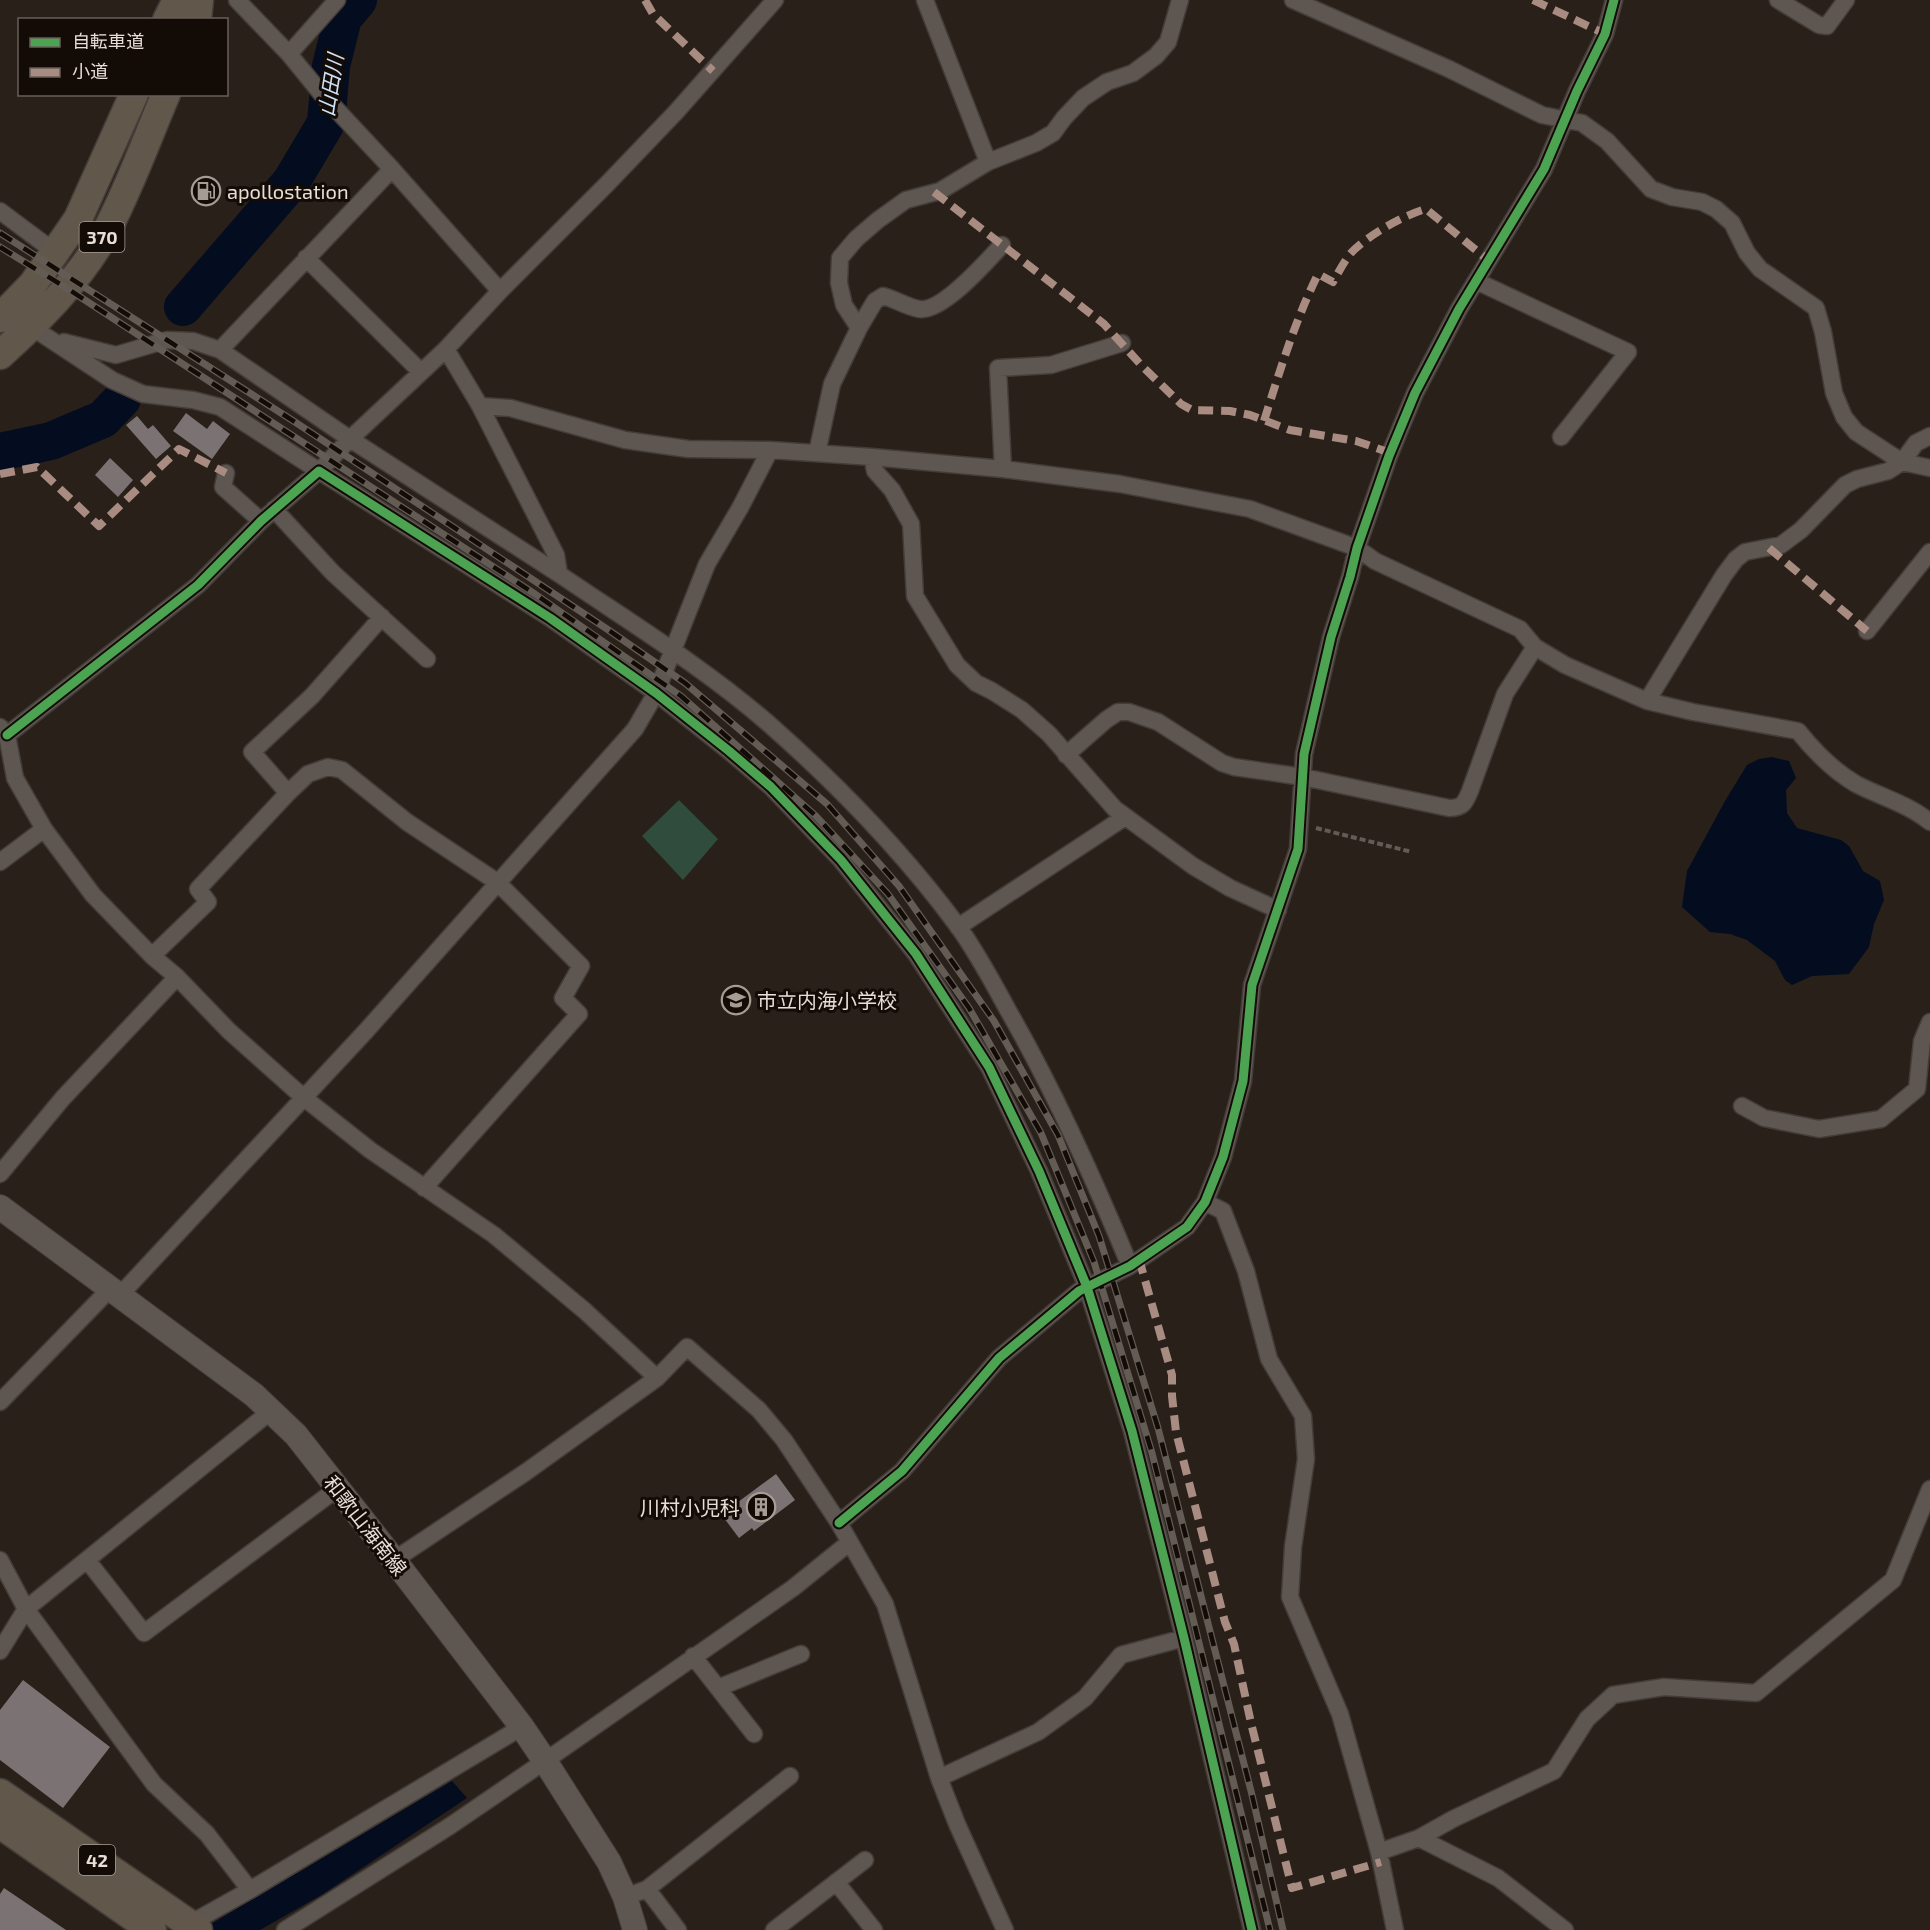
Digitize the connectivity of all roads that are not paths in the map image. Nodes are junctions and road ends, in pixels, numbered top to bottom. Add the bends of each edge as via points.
1 (177, 0) edge
2 (199, 0) edge
3 (237, 0) edge
4 (337, 0) edge
5 (775, 0) edge
6 (925, 0) edge
7 (1180, 0) edge
8 (1293, 0) edge
9 (1614, 0) edge
10 (1778, 0) edge
11 (1846, 0) edge
12 (168, 18) edge
13 (197, 18) edge
14 (289, 54) junction
15 (133, 96) edge
16 (165, 96) edge
17 (1566, 120) junction
18 (988, 162) junction
19 (392, 169) junction
20 (0, 211) edge
21 (1002, 245) dead end
22 (55, 252) junction
23 (306, 258) junction
24 (1476, 280) junction
25 (500, 291) junction
26 (2, 312) edge
27 (858, 328) junction
28 (39, 332) junction
29 (1122, 342) dead end
30 (446, 349) junction
31 (220, 350) junction
32 (0, 355) edge
33 (421, 372) junction
34 (480, 406) junction
35 (1930, 436) edge
36 (1561, 437) dead end
37 (350, 439) junction
38 (770, 450) junction
39 (817, 453) junction
40 (872, 457) junction
41 (1902, 462) junction
42 (1930, 468) edge
43 (1003, 469) junction
44 (319, 471) junction
45 (226, 473) dead end
46 (274, 509) junction
47 (261, 521) junction
48 (1357, 548) junction
49 (1930, 552) edge
50 (558, 574) junction
51 (382, 617) junction
52 (1867, 631) dead end
53 (1535, 647) junction
54 (672, 651) junction
55 (427, 659) dead end
56 (656, 693) junction
57 (1647, 701) junction
58 (4, 731) edge
59 (1066, 755) junction
60 (1303, 777) junction
61 (288, 793) junction
62 (1125, 817) junction
63 (1930, 822) edge
64 (44, 829) junction
65 (0, 862) edge
66 (497, 882) junction
67 (1278, 910) junction
68 (958, 927) junction
69 (152, 956) junction
70 (177, 977) junction
71 (1930, 1022) edge
72 (303, 1098) junction
73 (1742, 1106) dead end
74 (0, 1174) edge
75 (424, 1188) junction
76 (1204, 1202) junction
77 (0, 1207) edge
78 (1130, 1266) junction
79 (1087, 1287) junction
80 (116, 1291) junction
81 (657, 1378) junction
82 (0, 1402) edge
83 (271, 1411) junction
84 (338, 1488) junction
85 (1930, 1489) edge
86 (839, 1523) junction
87 (850, 1542) junction
88 (0, 1560) edge
89 (87, 1560) junction
90 (394, 1560) junction
91 (26, 1609) junction
92 (1184, 1638) junction
93 (0, 1652) edge
94 (801, 1654) dead end
95 (693, 1656) junction
96 (718, 1688) junction
97 (522, 1727) junction
98 (754, 1734) dead end
99 (546, 1761) junction
100 (790, 1776) dead end
101 (939, 1778) junction
102 (0, 1793) edge
103 (0, 1824) edge
104 (1419, 1838) junction
105 (1379, 1852) junction
106 (865, 1860) dead end
107 (836, 1882) junction
108 (250, 1890) junction
109 (636, 1893) junction
110 (190, 1928) edge
111 (152, 1930) edge
112 (285, 1930) edge
113 (635, 1930) edge
114 (678, 1930) edge
115 (774, 1930) edge
116 (874, 1930) edge
117 (1005, 1930) edge
118 (1252, 1930) edge
119 (1395, 1930) edge
120 (1564, 1930) edge

1 - 12 highway
2 - 13 highway
3 - 14 street
4 - 14 street
5 - 25 street via 653,136
6 - 18 street
7 - 18 street via 1168,42 1156,56 1083,98 1053,133
8 - 17 street via 1542,115
9 - 17 street via 1605,33
10 - 11 street via 1827,26
14 - 19 street
15 - 22 highway, 370 via 78,219
16 - 28 highway, 370 via 104,236
17 - 24 street via 1544,169
17 - 41 street via 1582,123 1607,141 1651,189 1716,209 1732,223 1760,269 1816,308 1834,393 1844,417 1856,432
18 - 27 street via 940,191 906,200 840,258 839,284 844,305
19 - 23 street
19 - 25 street
20 - 22 street
21 - 27 street via 935,306 920,309 879,297
22 - 26 highway, 370 via 33,284
23 - 31 street
23 - 33 street
24 - 36 street via 1628,352
24 - 48 street via 1415,393
25 - 30 street
26 - 28 street
27 - 39 street via 832,384
28 - 31 street via 116,355 167,340 193,341
28 - 32 highway, 370
28 - 44 street via 112,380 143,394 220,407
29 - 43 street via 1051,365 998,368
30 - 33 street
30 - 34 street
31 - 37 street
33 - 37 street
34 - 38 street via 510,408 635,442 688,449
34 - 50 street via 556,555
35 - 41 street via 1916,443
37 - 44 street
37 - 50 street
38 - 39 street
38 - 54 street via 707,564
39 - 40 street
40 - 43 street
40 - 59 street via 875,471 892,490 911,524 915,596 957,665 976,683 1022,710
41 - 42 street
41 - 57 street via 1888,471 1845,485 1801,530 1781,544 1746,552 1737,559
43 - 48 street via 1120,484 1250,508
44 - 46 street
44 - 56 street via 550,618
45 - 47 street via 223,487
46 - 47 street
46 - 51 street via 333,573
47 - 58 street via 198,585
48 - 53 street via 1375,561 1520,629
48 - 60 street via 1330,637 1304,754
49 - 52 street
50 - 54 street
51 - 55 street
51 - 61 street via 312,696 252,752
53 - 57 street via 1565,665
53 - 60 street via 1505,694 1470,791 1459,808
54 - 56 street
54 - 68 street via 768,723 831,783 911,868
56 - 66 street via 635,729
56 - 79 street via 771,787 841,860 916,954 989,1067 1040,1171
57 - 63 street via 1798,731 1813,750 1855,783 1916,811
58 - 64 street via 15,778
59 - 60 street via 1106,720 1118,712 1129,712 1158,722 1222,763
59 - 62 street
60 - 67 street via 1298,849
61 - 66 street via 308,774 328,767 342,770 407,822
61 - 69 street via 198,889 208,902
62 - 67 street via 1193,866
62 - 68 street
64 - 65 street
64 - 69 street via 93,895
66 - 72 street
66 - 75 street via 581,966 563,998 579,1014
67 - 76 street via 1252,985 1243,1081 1223,1157
68 - 78 street via 1036,1059 1093,1176
69 - 70 street
70 - 72 street
70 - 74 street via 63,1098
71 - 73 street via 1922,1041 1917,1089 1881,1119 1819,1129 1764,1118
72 - 75 street
72 - 80 street via 246,1162
75 - 81 street via 494,1235
76 - 78 street via 1187,1227
76 - 105 street via 1223,1211 1246,1271 1269,1359 1303,1416 1306,1459 1290,1597 1340,1714
77 - 80 main road, 和歌山海南線
78 - 79 street
79 - 86 street via 999,1358 902,1471
79 - 92 street via 1132,1431
80 - 82 street
80 - 83 main road, 和歌山海南線
81 - 86 street via 687,1347 759,1410 784,1440
81 - 90 street
83 - 84 main road, 和歌山海南線 via 296,1435
83 - 89 street
84 - 89 street via 144,1633
84 - 90 main road, 和歌山海南線
85 - 104 street via 1893,1580 1756,1693 1664,1687 1613,1695 1587,1719 1554,1772
86 - 87 street
87 - 95 street via 793,1588
87 - 101 street via 885,1604
88 - 91 street
89 - 91 street
90 - 97 main road, 和歌山海南線
91 - 93 street
91 - 108 street via 154,1784 207,1834
92 - 101 street via 1121,1655 1085,1698 1038,1732
92 - 118 street
94 - 96 street
95 - 96 street
95 - 99 street
96 - 98 street
97 - 99 main road, 和歌山海南線
97 - 108 street
99 - 109 main road, 和歌山海南線 via 609,1862
99 - 112 street
100 - 109 street
101 - 117 street
102 - 110 highway, 42
103 - 111 highway, 42
104 - 105 street
104 - 120 street via 1498,1878
105 - 119 street
106 - 107 street
107 - 115 street
107 - 116 street
108 - 110 street
109 - 113 main road, 和歌山海南線
109 - 114 street

